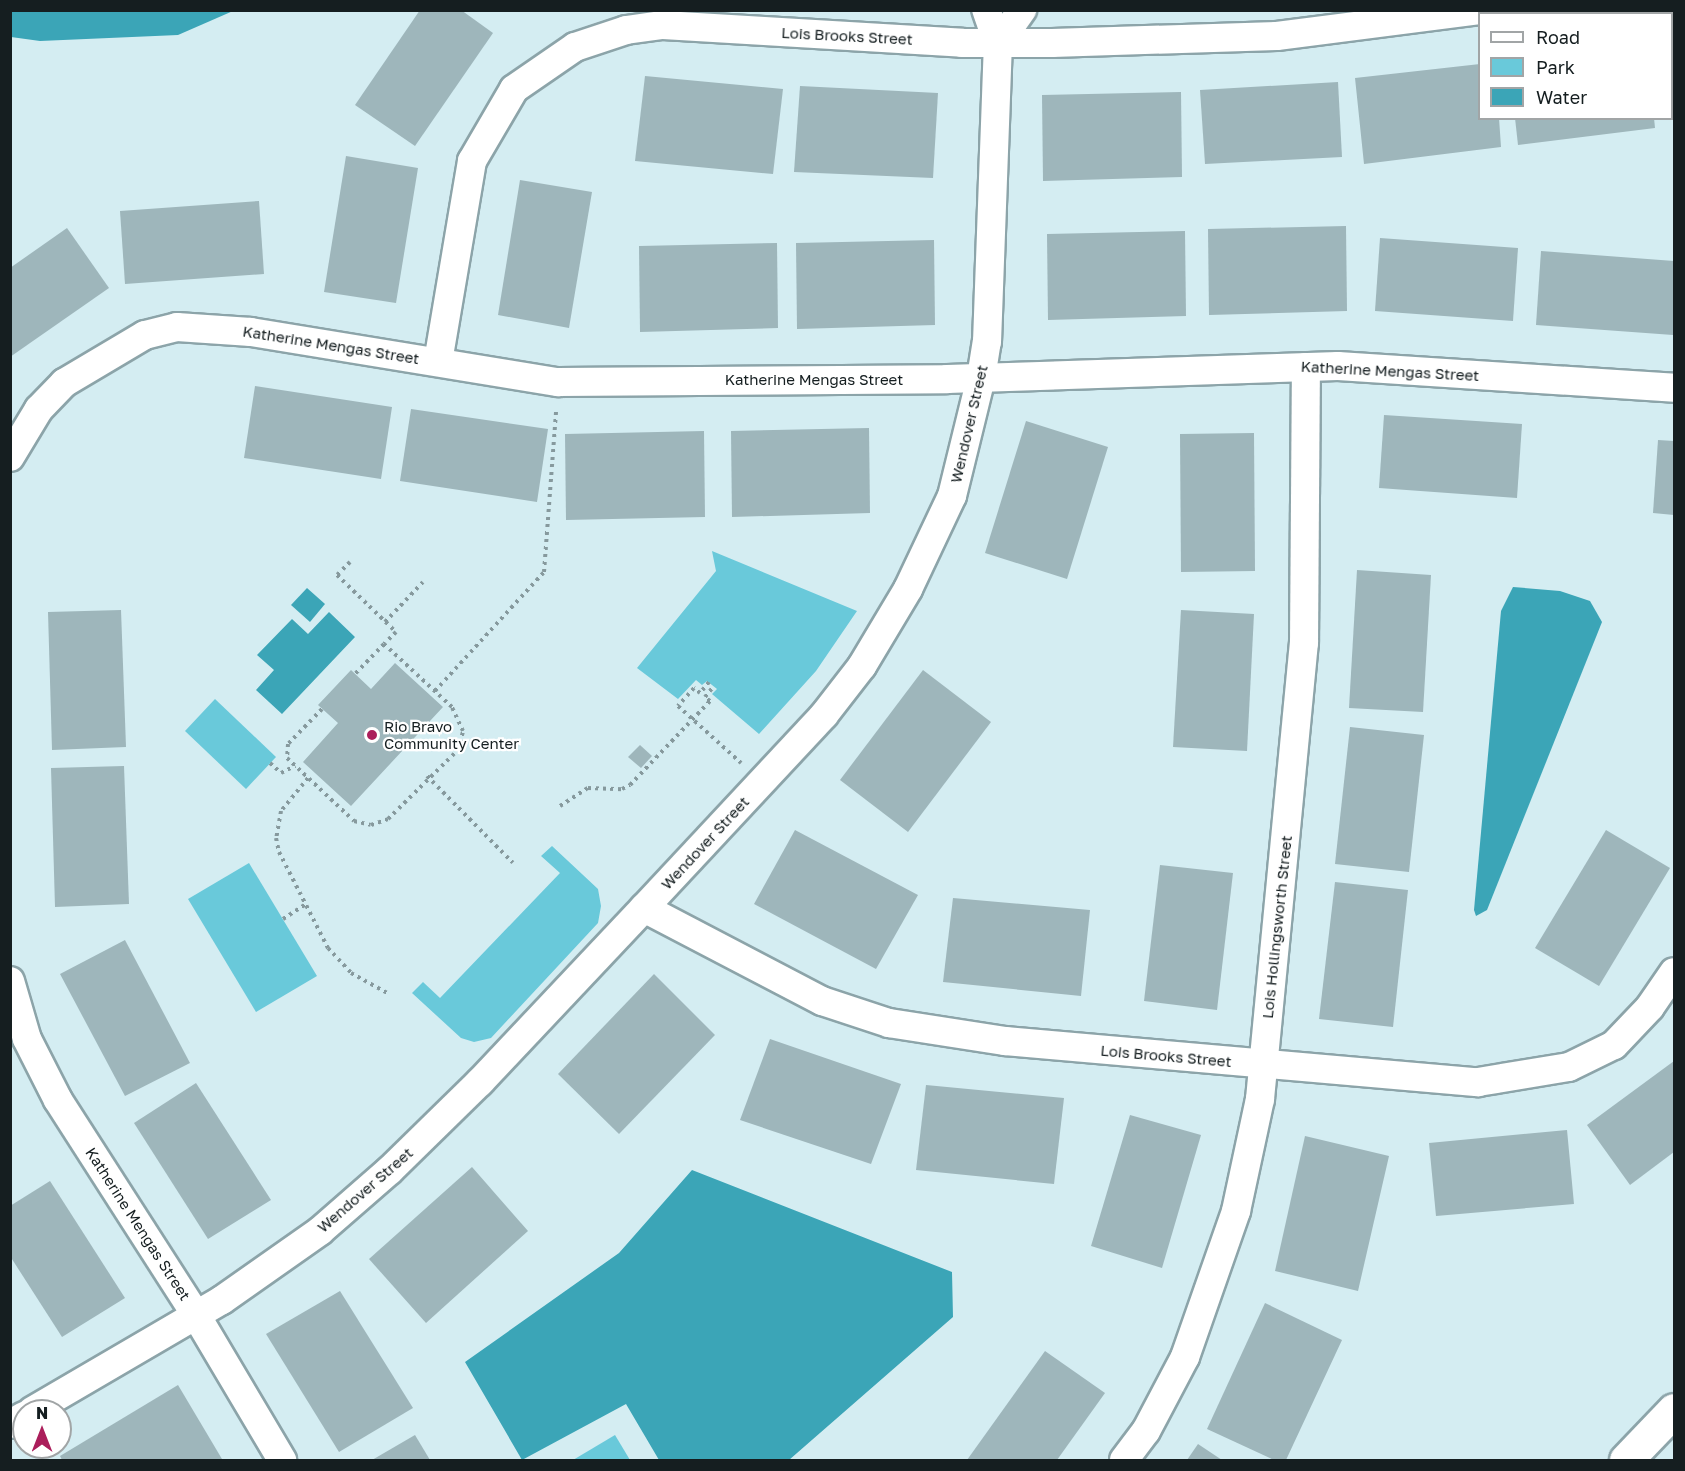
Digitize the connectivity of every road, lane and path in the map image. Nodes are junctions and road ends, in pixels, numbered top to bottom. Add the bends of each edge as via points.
1 (986, 10) edge
2 (1022, 10) edge
3 (1481, 10) edge
4 (998, 44) junction
5 (438, 362) junction
6 (1306, 367) junction
7 (981, 378) junction
8 (558, 382) junction
9 (1674, 387) edge
10 (10, 457) edge
11 (350, 562) dead end
12 (423, 582) dead end
13 (385, 622) junction
14 (384, 644) junction
15 (355, 674) dead end
16 (709, 682) dead end
17 (714, 687) dead end
18 (435, 691) junction
19 (322, 709) dead end
20 (693, 719) junction
21 (270, 763) dead end
22 (295, 766) junction
23 (308, 778) junction
24 (428, 778) junction
25 (762, 782) junction
26 (560, 806) dead end
27 (513, 863) dead end
28 (306, 904) junction
29 (644, 908) junction
30 (283, 919) dead end
31 (1674, 972) edge
32 (10, 981) edge
33 (389, 994) dead end
34 (1264, 1065) junction
35 (196, 1315) junction
36 (52, 1399) edge
37 (1674, 1410) edge
38 (282, 1461) edge
39 (1124, 1461) edge
40 (1626, 1461) edge

1 - 4 street, Wendover Street
2 - 4 street
3 - 4 street, Lois Brooks Street via 1277,36
4 - 5 street, Lois Brooks Street via 663,26 626,30 575,47 514,89 472,161
4 - 7 street, Wendover Street via 987,342
5 - 8 street, Katherine Mengas Street
5 - 10 street, Katherine Mengas Street via 251,332 177,327 145,335 64,383 39,409
6 - 7 street, Katherine Mengas Street
6 - 9 street, Katherine Mengas Street
6 - 34 street, Lois Hollingsworth Street via 1304,643
7 - 8 street, Katherine Mengas Street
7 - 25 street, Wendover Street via 952,496 909,589 862,666 824,715
8 - 18 path via 546,567
11 - 13 path via 337,575
12 - 13 path
13 - 14 path via 396,632
14 - 15 path
14 - 18 path
16 - 20 path via 700,693 694,688 678,706
17 - 20 path via 705,697 710,701
18 - 24 path via 458,716 463,738 458,750
19 - 22 path via 288,744 287,758
20 - 25 path
20 - 26 path via 630,785 588,788
21 - 22 path via 281,773
22 - 23 path
23 - 24 path via 354,821 371,825 396,813
23 - 28 path via 286,802 276,838
24 - 27 path
25 - 29 street, Wendover Street
28 - 30 path
28 - 33 path via 328,948 351,974
29 - 34 street, Lois Brooks Street via 822,1001 889,1023 1005,1041
29 - 35 street, Wendover Street via 480,1082 390,1170 320,1231
31 - 34 street, Lois Brooks Street via 1650,1007 1614,1045 1569,1067 1478,1082
32 - 35 street, Katherine Mengas Street via 27,1039 58,1100
34 - 39 street, Lois Hollingsworth Street via 1236,1211 1189,1346 1146,1431
35 - 36 street, Wendover Street
35 - 38 street, Katherine Mengas Street
37 - 40 street

